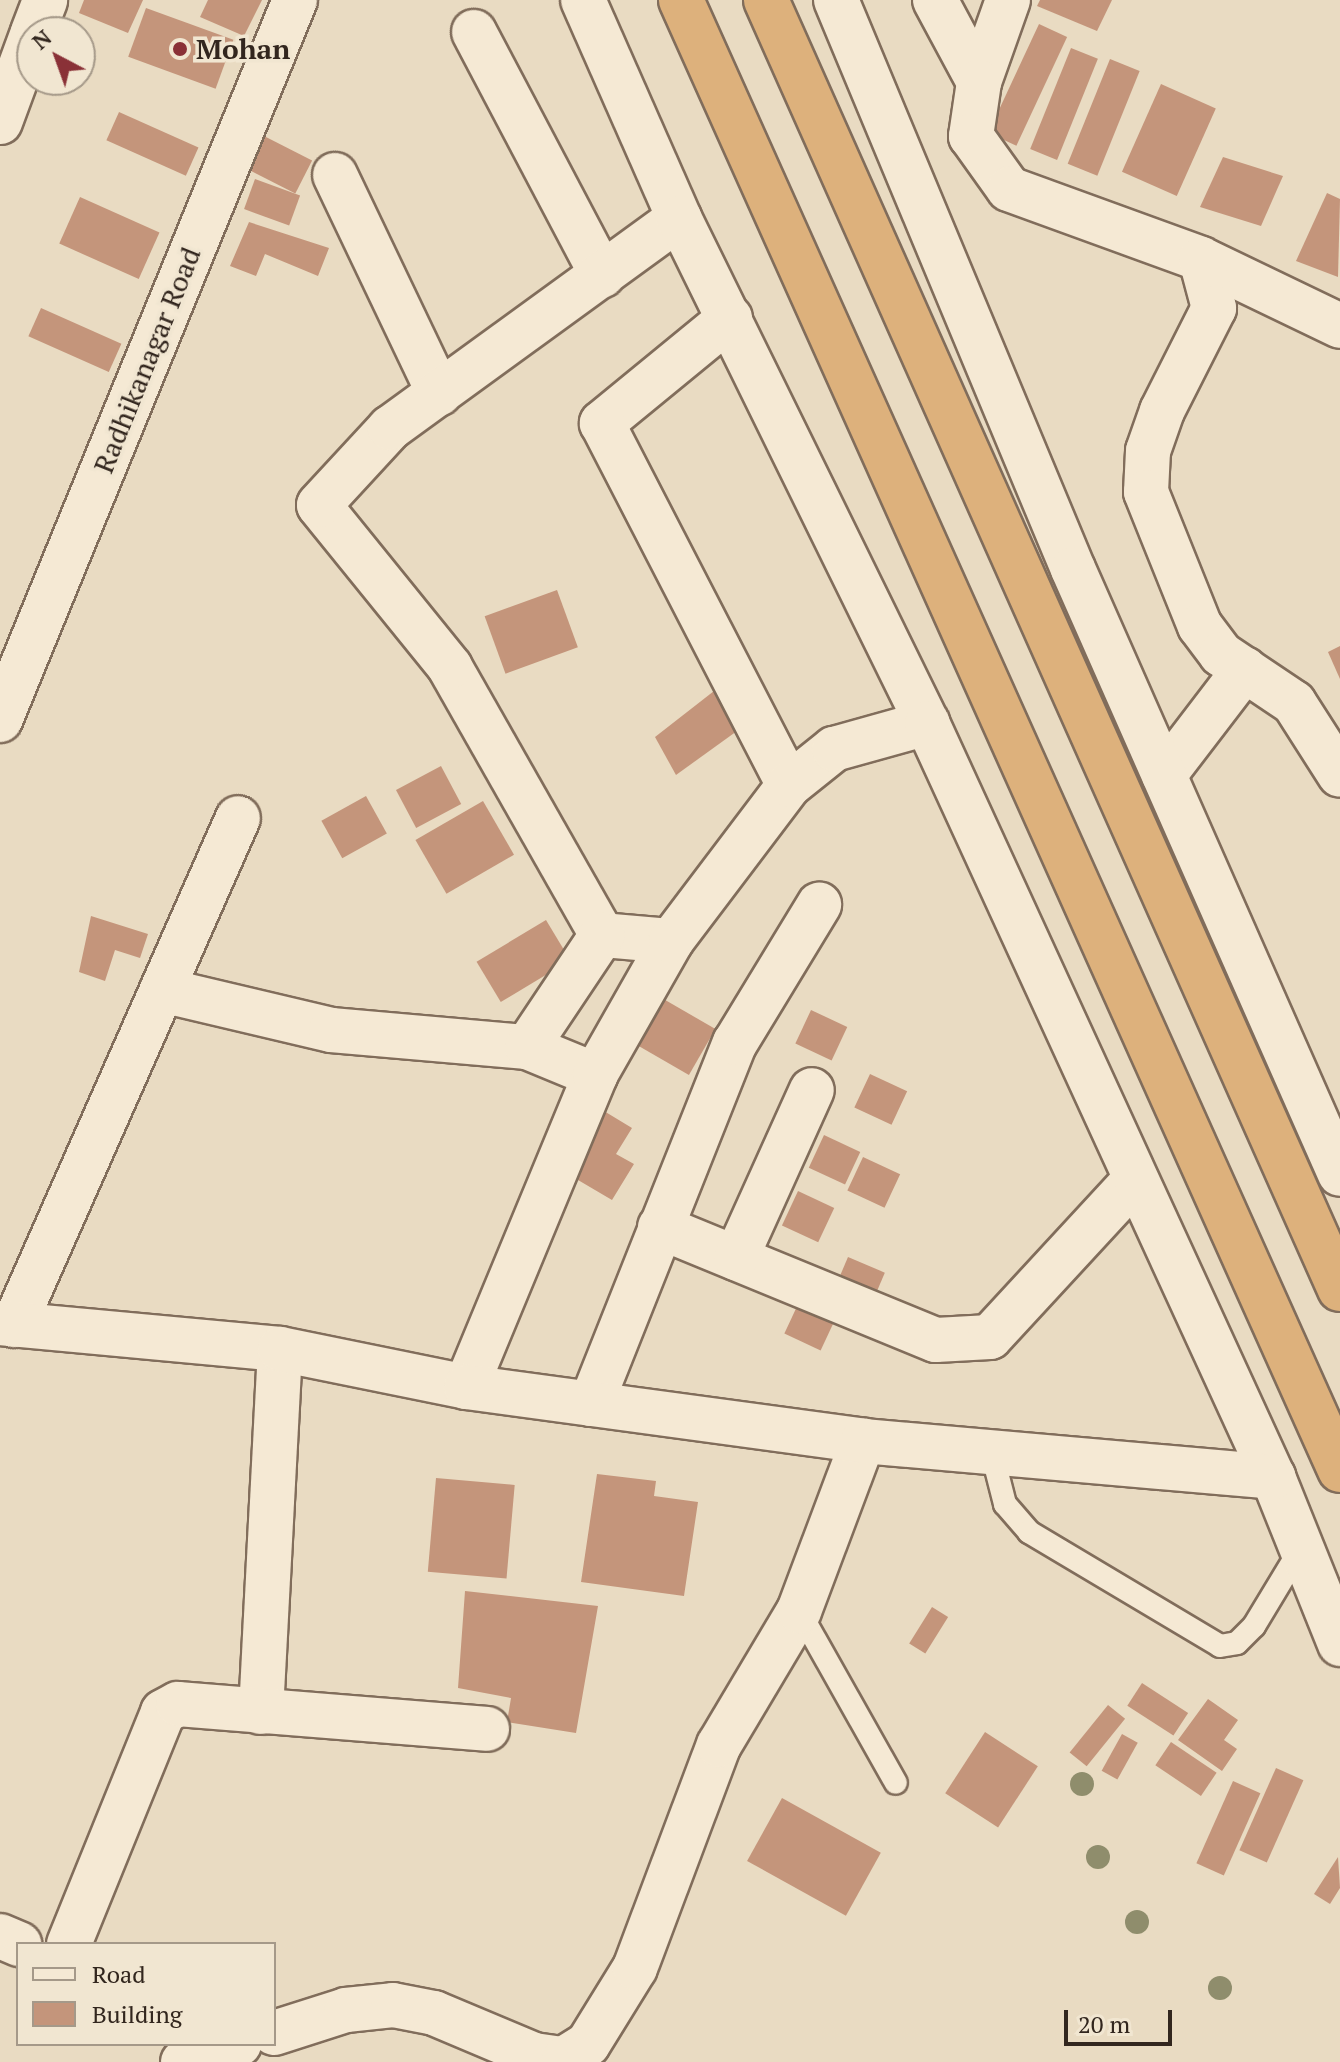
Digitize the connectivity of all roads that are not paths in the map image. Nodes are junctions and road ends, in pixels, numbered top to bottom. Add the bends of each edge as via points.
1 (295, 0) edge
2 (583, 0) edge
3 (681, 0) edge
4 (766, 0) edge
5 (836, 0) edge
6 (935, 0) edge
7 (1008, 0) edge
8 (474, 32) dead end
9 (8, 76) edge
10 (979, 82) junction
11 (0, 122) edge
12 (335, 175) dead end
13 (679, 218) junction
14 (1201, 259) junction
15 (602, 275) junction
16 (730, 318) junction
17 (1340, 326) edge
18 (439, 393) junction
19 (1245, 669) junction
20 (0, 720) edge
21 (927, 723) junction
22 (1164, 775) junction
23 (1340, 775) edge
24 (789, 785) junction
25 (238, 818) dead end
26 (819, 905) dead end
27 (602, 935) junction
28 (671, 941) junction
29 (162, 990) junction
30 (527, 1047) junction
31 (595, 1075) junction
32 (812, 1090) dead end
33 (1340, 1174) edge
34 (1135, 1180) junction
35 (660, 1227) junction
36 (736, 1258) junction
37 (1340, 1289) edge
38 (7, 1324) edge
39 (280, 1349) junction
40 (466, 1387) junction
41 (591, 1404) junction
42 (863, 1441) junction
43 (992, 1453) junction
44 (1340, 1470) edge
45 (1273, 1477) junction
46 (1301, 1548) junction
47 (799, 1611) junction
48 (1336, 1623) edge
49 (261, 1712) junction
50 (487, 1729) dead end
51 (896, 1783) dead end
52 (70, 1942) edge
53 (276, 2033) edge
54 (233, 2046) edge
55 (183, 2062) edge

1 - 20 street, Radhikanagar Road
2 - 13 street
3 - 44 highway
4 - 37 highway
5 - 22 street
6 - 10 street
7 - 10 street
8 - 15 street
9 - 11 street
10 - 14 street via 971,136 1009,189
12 - 18 street
13 - 15 street
13 - 16 street
14 - 17 street
14 - 19 street via 1214,308 1162,411 1148,451 1146,492 1200,626
15 - 18 street
16 - 21 street
16 - 24 street via 602,423
18 - 27 street via 390,428 319,505 450,667
19 - 22 street
19 - 23 street via 1294,703
21 - 24 street via 834,749
21 - 34 street
22 - 33 street
24 - 28 street
25 - 29 street
26 - 35 street via 735,1043
27 - 28 street
27 - 30 street
28 - 31 street
29 - 30 street via 331,1030
29 - 38 street
30 - 31 street
31 - 40 street
32 - 36 street
34 - 36 street via 990,1337 936,1340
34 - 45 street
35 - 36 street
35 - 41 street
38 - 39 street
39 - 40 street
39 - 49 street
40 - 41 street
41 - 42 street
42 - 43 street
42 - 47 street
43 - 45 street
43 - 46 lane via 1005,1504 1029,1532 1220,1646 1237,1643 1254,1626
45 - 46 street
46 - 48 street
47 - 51 lane
47 - 53 street via 719,1745 635,1968 588,2044 564,2059 534,2055 434,2013 393,2005
49 - 50 street
49 - 52 street via 178,1704 163,1712
54 - 55 street

